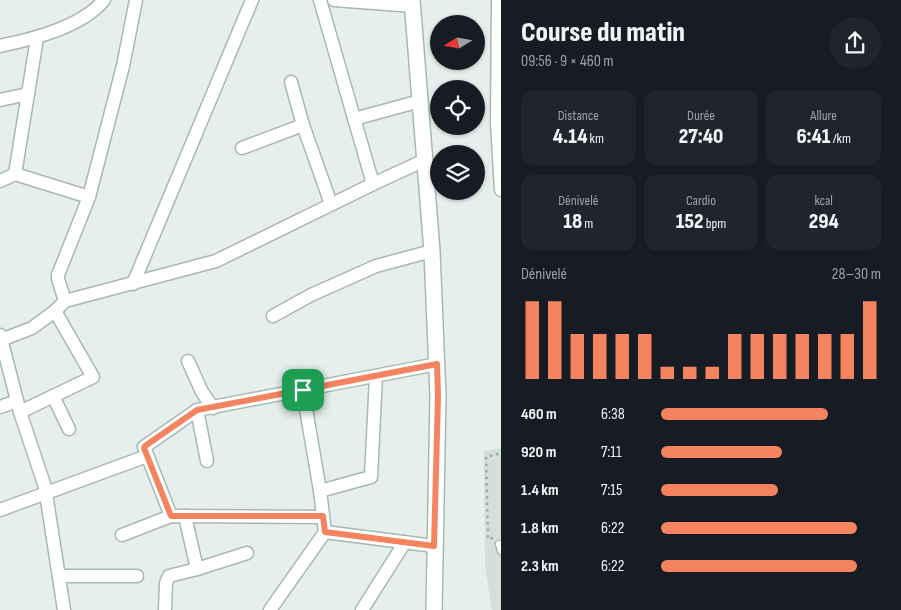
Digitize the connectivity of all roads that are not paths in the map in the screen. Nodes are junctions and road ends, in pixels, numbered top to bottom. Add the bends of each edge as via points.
1 (104, 0) edge
2 (136, 0) edge
3 (252, 0) edge
4 (320, 0) edge
5 (334, 0) edge
6 (498, 0) edge
7 (412, 3) edge
8 (37, 38) junction
9 (0, 46) edge
10 (291, 82) dead end
11 (28, 94) junction
12 (0, 100) edge
13 (420, 101) junction
14 (354, 119) junction
15 (303, 125) junction
16 (242, 148) dead end
17 (425, 160) junction
18 (16, 174) junction
19 (0, 181) edge
20 (373, 184) junction
21 (501, 190) edge
22 (89, 197) junction
23 (331, 204) junction
24 (432, 251) junction
25 (133, 284) junction
26 (66, 301) junction
27 (55, 311) junction
28 (273, 316) dead end
29 (0, 337) edge
30 (188, 362) dead end
31 (437, 364) junction
32 (376, 376) junction
33 (303, 390) junction
34 (53, 396) junction
35 (18, 406) junction
36 (0, 408) edge
37 (213, 408) junction
38 (197, 410) junction
39 (69, 428) dead end
40 (147, 456) junction
41 (207, 461) dead end
42 (320, 491) junction
43 (46, 494) junction
44 (0, 510) edge
45 (171, 516) junction
46 (185, 516) junction
47 (323, 516) junction
48 (325, 532) junction
49 (122, 535) dead end
50 (405, 542) junction
51 (499, 544) road end
52 (434, 546) junction
53 (501, 551) edge
54 (247, 553) dead end
55 (197, 569) junction
56 (59, 576) junction
57 (137, 576) dead end
58 (64, 610) edge
59 (165, 610) edge
60 (270, 610) edge
61 (362, 610) edge
62 (434, 610) edge

1 - 8 street via 73,23
2 - 22 street via 124,66
3 - 25 street
4 - 14 street
5 - 7 street
6 - 21 street via 497,123
7 - 13 street
8 - 9 street
8 - 11 street
10 - 15 street
11 - 12 street
11 - 18 street
13 - 14 street
13 - 17 street
14 - 20 street
15 - 16 street
15 - 23 street
17 - 20 street
17 - 24 street
18 - 19 street
18 - 22 street
20 - 23 street
22 - 26 street via 58,274
23 - 25 street via 216,261
24 - 28 street via 376,266 311,294
24 - 31 street
25 - 26 street
26 - 27 street
27 - 29 street via 32,328
27 - 34 street via 92,377
29 - 35 street
30 - 37 street
31 - 32 street
31 - 52 street
32 - 33 street
32 - 42 street via 372,478
33 - 37 street
33 - 42 street
34 - 35 street
34 - 39 street
35 - 36 street
35 - 43 street
37 - 38 street
38 - 40 street via 145,446
38 - 41 street
40 - 43 street
40 - 45 street
42 - 47 street
43 - 44 street
43 - 56 street
45 - 46 street
45 - 49 street
46 - 47 street
46 - 55 street
47 - 48 street
48 - 50 street
48 - 60 street
50 - 52 street
50 - 61 street
51 - 53 lane
52 - 62 street
54 - 55 street
55 - 59 street via 169,576
56 - 57 street
56 - 58 street

